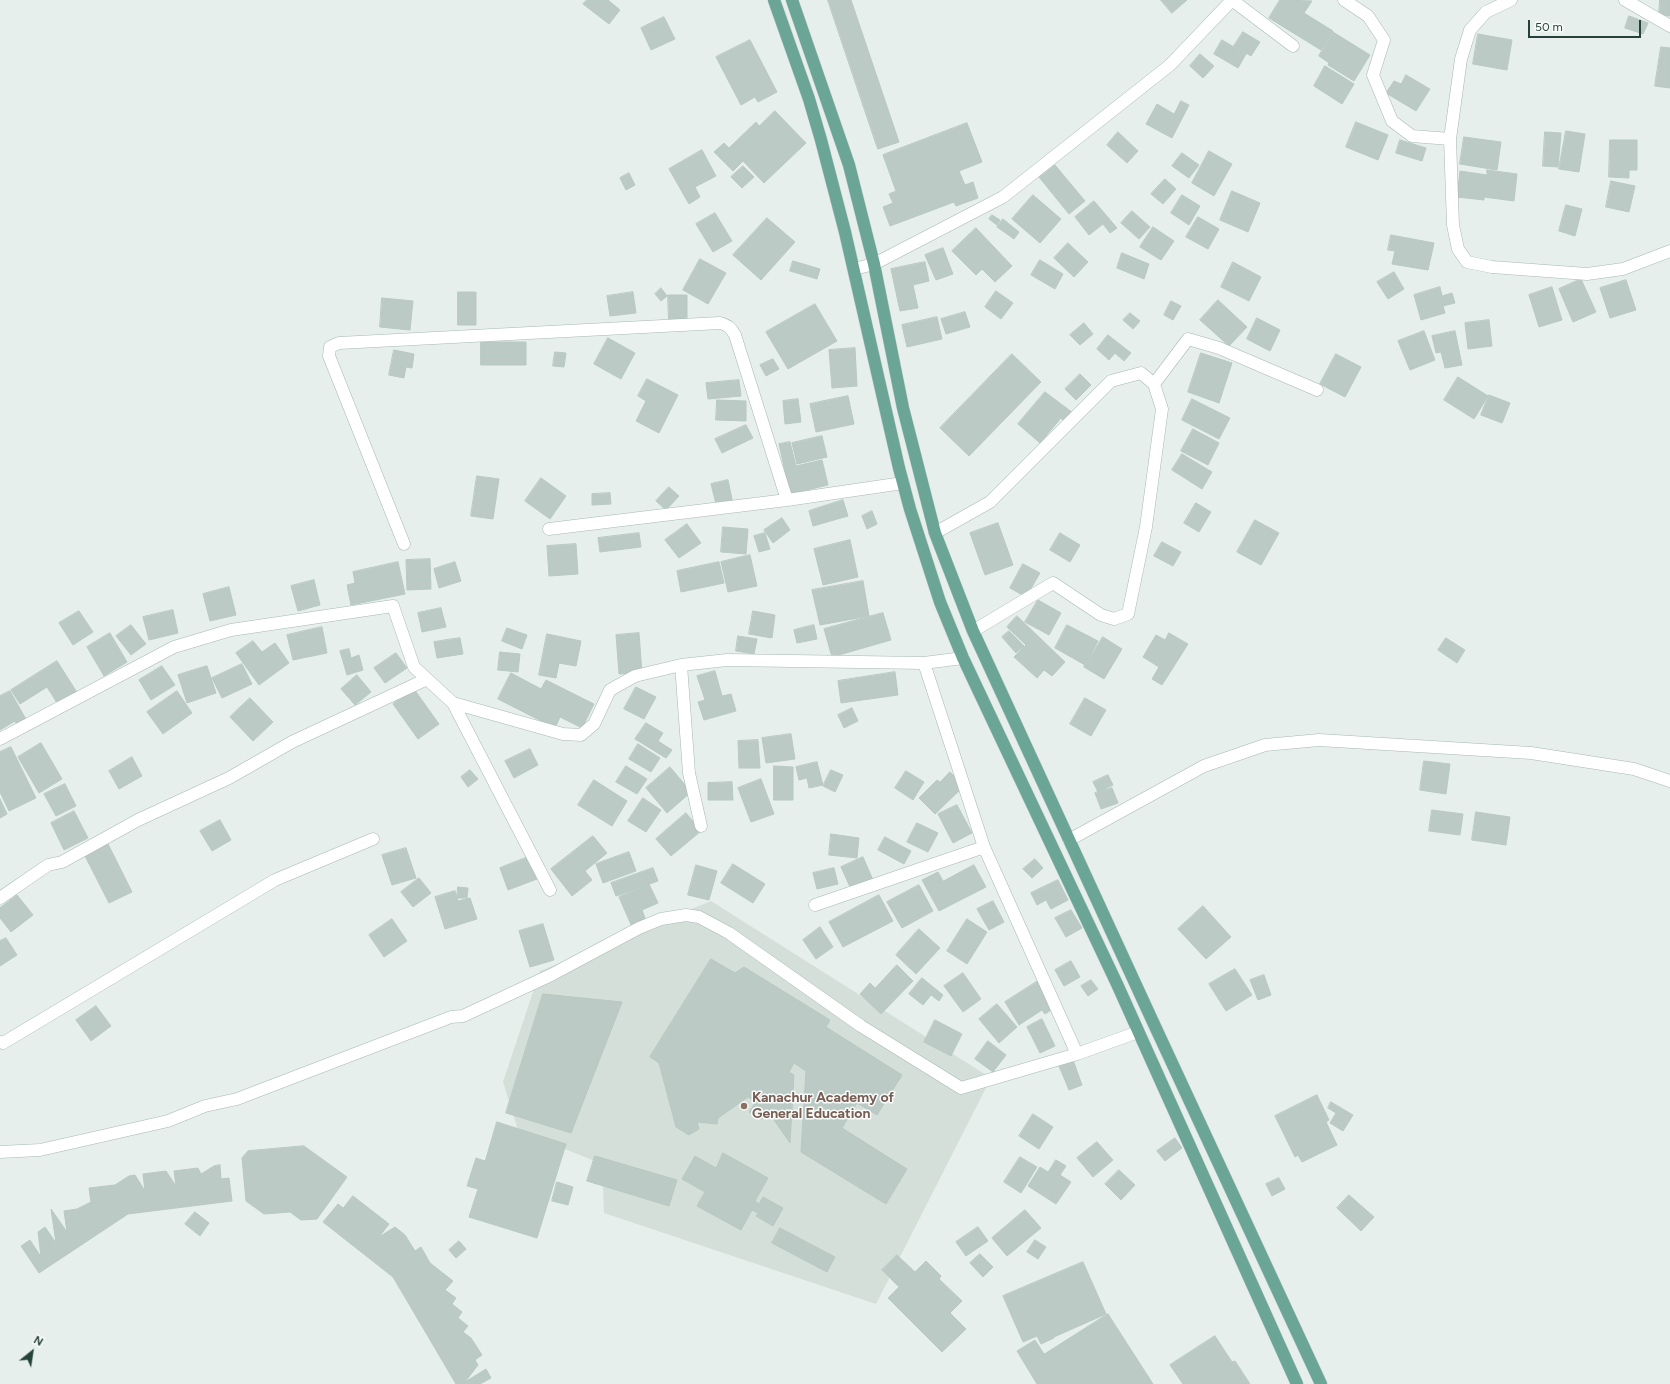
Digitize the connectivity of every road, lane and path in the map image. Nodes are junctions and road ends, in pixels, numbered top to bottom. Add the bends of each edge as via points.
1 (774, 0) edge
2 (792, 0) edge
3 (1232, 0) edge
4 (1344, 0) edge
5 (1511, 0) edge
6 (1625, 0) edge
7 (1670, 26) edge
8 (1293, 46) dead end
9 (1450, 139) junction
10 (1670, 251) edge
11 (874, 264) junction
12 (854, 269) junction
13 (1154, 384) junction
14 (1317, 390) dead end
15 (903, 483) junction
16 (787, 500) junction
17 (549, 530) dead end
18 (935, 533) junction
19 (404, 544) dead end
20 (973, 631) junction
21 (963, 658) junction
22 (924, 663) junction
23 (681, 665) junction
24 (427, 679) junction
25 (1005, 700) junction
26 (453, 703) junction
27 (986, 707) junction
28 (0, 739) edge
29 (1670, 781) edge
30 (701, 826) dead end
31 (373, 839) dead end
32 (1069, 840) junction
33 (984, 847) junction
34 (550, 890) dead end
35 (0, 898) edge
36 (815, 905) dead end
37 (1132, 978) junction
38 (1117, 984) junction
39 (1138, 1032) junction
40 (0, 1042) edge
41 (1077, 1054) junction
42 (0, 1152) edge
43 (1237, 1204) junction
44 (1219, 1212) junction
45 (1297, 1384) edge
46 (1321, 1384) edge

1 - 12 main road via 809,99
2 - 11 main road via 849,165
3 - 8 street
3 - 11 street via 1170,65 1003,197
4 - 9 street via 1368,16 1384,40 1373,75 1392,121 1412,136
5 - 9 street via 1486,12 1470,30 1461,59
6 - 7 street
9 - 10 street via 1453,225 1458,249 1467,262 1492,267 1587,274 1623,269
11 - 12 street
11 - 18 main road via 903,408
12 - 15 main road
13 - 14 street via 1188,339 1219,348
13 - 18 street via 1141,373 1111,381 990,502
13 - 20 street via 1162,409 1146,527 1128,614 1114,619 1101,615 1053,583
15 - 16 street
15 - 21 main road via 925,559
16 - 17 street
16 - 19 street via 735,335 731,328 720,322 339,343 330,347 328,356
18 - 20 main road
20 - 25 main road
21 - 22 street
21 - 27 main road
22 - 23 street via 727,660
22 - 33 street
23 - 26 street via 635,676 610,690 594,724 581,735 564,734
23 - 30 street via 689,773
24 - 26 street
24 - 28 street via 414,667 393,606 231,630 174,648
24 - 35 street via 292,742 229,778 138,820 62,862 48,866
25 - 27 main road
25 - 32 main road
26 - 34 street
27 - 38 main road
29 - 32 street via 1634,769 1531,753 1319,740 1265,745 1204,766
31 - 40 street via 275,880 3,1043
32 - 37 main road
33 - 36 street
33 - 41 street
37 - 38 main road
37 - 43 main road
38 - 39 main road
39 - 41 street
39 - 44 main road
41 - 42 street via 961,1088 861,1026 729,933 699,917 686,916 661,919 640,928 551,975 462,1016 451,1017 237,1099 205,1106 168,1121 48,1148
43 - 44 main road
43 - 46 main road
44 - 45 main road

